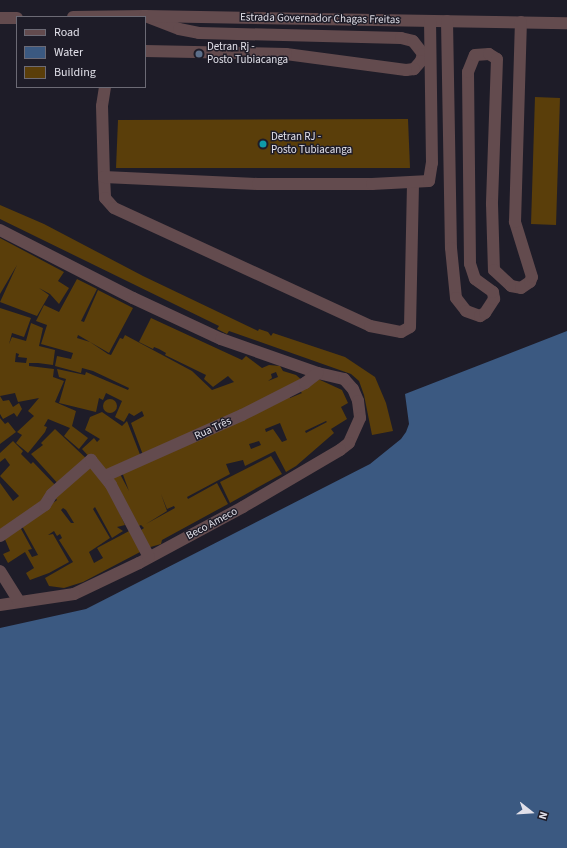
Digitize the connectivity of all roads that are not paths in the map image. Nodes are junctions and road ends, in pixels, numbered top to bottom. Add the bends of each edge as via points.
1 (146, 16) edge
2 (146, 16) edge
3 (0, 18) edge
4 (16, 18) edge
5 (430, 21) junction
6 (447, 21) junction
7 (521, 22) junction
8 (567, 22) edge
9 (146, 51) edge
10 (105, 88) edge
11 (104, 177) junction
12 (413, 182) junction
13 (0, 230) edge
14 (318, 373) junction
15 (105, 476) junction
16 (0, 536) edge
17 (149, 557) junction
18 (0, 571) edge
19 (19, 601) junction
20 (0, 606) edge

1 - 5 street, Estrada Governador Chagas Freitas
2 - 9 street via 179,29 199,33 401,38 420,46 423,54 414,69 406,70 286,54
3 - 4 street
5 - 6 street, Estrada Governador Chagas Freitas
5 - 12 street via 431,177 430,180
6 - 7 street, Estrada Governador Chagas Freitas
6 - 7 street via 452,262 459,305 480,316 485,313 494,298 493,292 475,279 470,264 468,72 475,55 489,54 497,58 492,204 494,270 511,286 521,288 530,282 532,277 515,222
7 - 8 street, Estrada Governador Chagas Freitas
10 - 11 street via 102,106
11 - 12 street via 258,184
11 - 12 street via 105,198 114,208 370,326 401,332 410,327 411,315
13 - 14 street via 133,298 215,336
14 - 15 street, Rua Três via 305,383 249,412
14 - 17 street, Beco Ameco via 344,379 353,389 358,401 360,418 349,443 244,507
15 - 16 street via 91,460 52,494 45,505
15 - 17 street
17 - 19 street, Beco Ameco via 74,594 54,599
18 - 19 street
19 - 20 street, Beco Ameco

